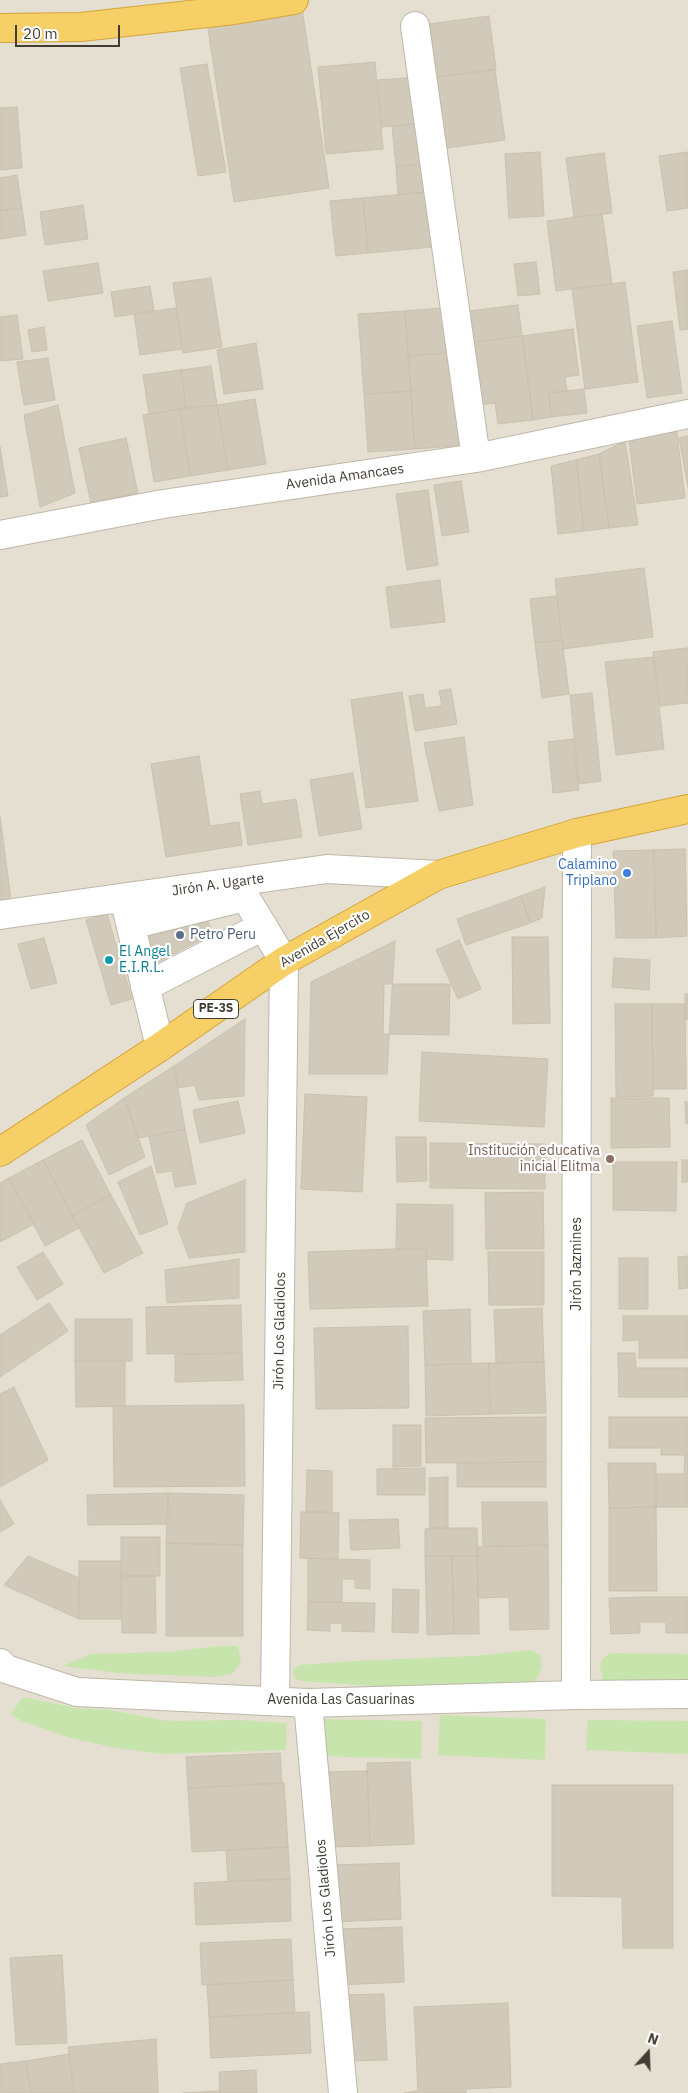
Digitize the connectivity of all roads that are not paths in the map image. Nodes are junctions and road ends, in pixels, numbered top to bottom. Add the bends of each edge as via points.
1 (294, 0) edge
2 (415, 26) dead end
3 (0, 28) edge
4 (688, 414) edge
5 (476, 458) junction
6 (0, 535) edge
7 (688, 809) edge
8 (577, 832) junction
9 (438, 875) junction
10 (241, 889) junction
11 (124, 898) junction
12 (0, 916) edge
13 (130, 925) junction
14 (263, 926) junction
15 (284, 961) junction
16 (145, 987) junction
17 (160, 1047) junction
18 (0, 1152) edge
19 (0, 1663) edge
20 (688, 1694) edge
21 (576, 1695) junction
22 (275, 1701) junction
23 (308, 1703) junction
24 (343, 2093) edge

1 - 3 highway via 81,27
2 - 5 street
4 - 5 street, Avenida Amancaes
5 - 6 street, Avenida Amancaes via 163,504
7 - 8 highway, Avenida Ejercito / PE-3S
8 - 9 highway, Avenida Ejercito / PE-3S
8 - 21 street, Jirón Jazmines
9 - 10 street, Jirón A. Ugarte via 327,869
9 - 15 highway, Avenida Ejercito / PE-3S
10 - 11 street, Jirón A. Ugarte
10 - 13 street
10 - 14 street
11 - 12 street, Jirón A. Ugarte
11 - 13 street
13 - 16 street
14 - 15 street
14 - 16 street
15 - 17 highway, Avenida Ejercito / PE-3S
15 - 22 street, Jirón Los Gladiolos
16 - 17 street
17 - 18 highway, Avenida Ejercito / PE-3S
19 - 22 street, Avenida Las Casuarinas via 6,1668 77,1692
20 - 21 street, Avenida Las Casuarinas
21 - 23 street, Avenida Las Casuarinas
22 - 23 street, Avenida Las Casuarinas
23 - 24 street, Jirón Los Gladiolos

